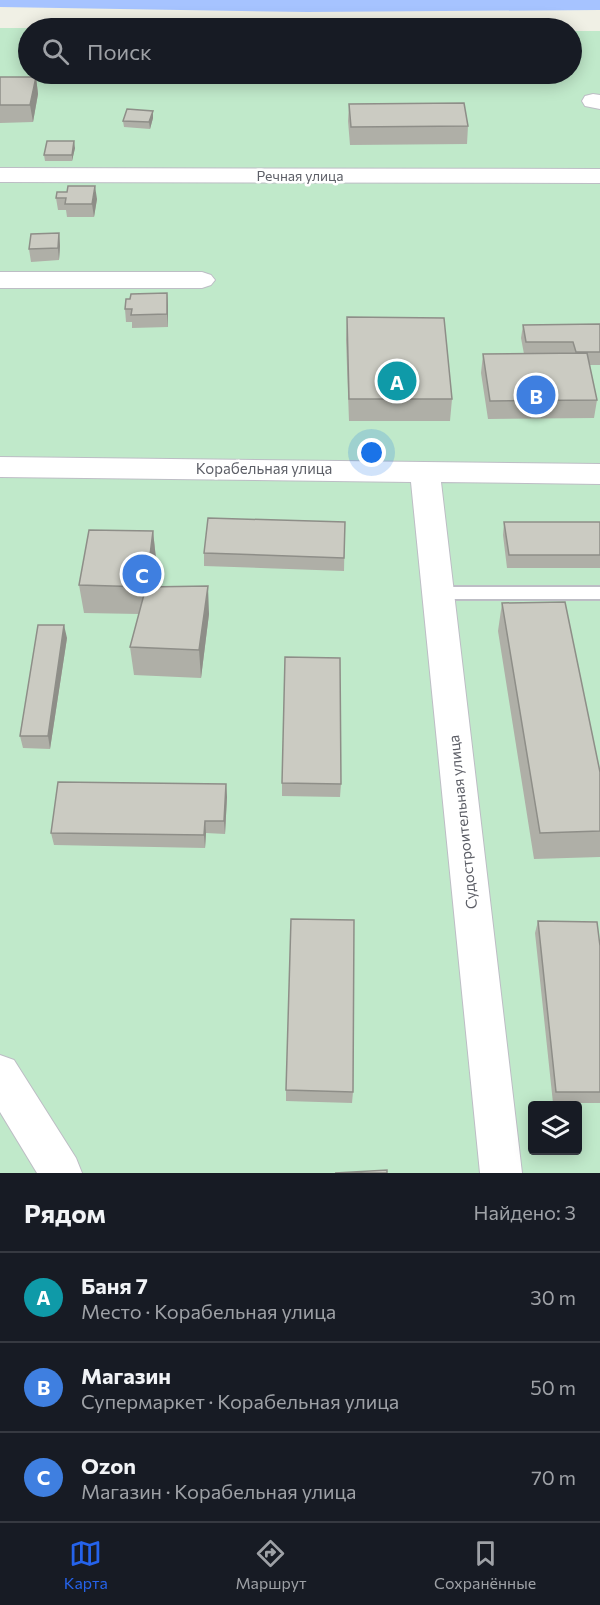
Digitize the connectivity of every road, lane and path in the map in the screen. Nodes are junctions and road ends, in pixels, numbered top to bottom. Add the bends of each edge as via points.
1 (0, 175) edge
2 (600, 176) edge
3 (0, 280) edge
4 (202, 280) dead end
5 (0, 467) edge
6 (425, 471) junction
7 (600, 474) edge
8 (438, 593) junction
9 (600, 593) edge
10 (0, 1074) edge
11 (61, 1173) edge
12 (501, 1173) edge

1 - 2 street, Речная улица
3 - 4 street
5 - 6 street, Корабельная улица
6 - 7 street, Корабельная улица
6 - 8 street, Судостроительная улица
8 - 9 lane
8 - 12 street, Судостроительная улица
10 - 11 street

